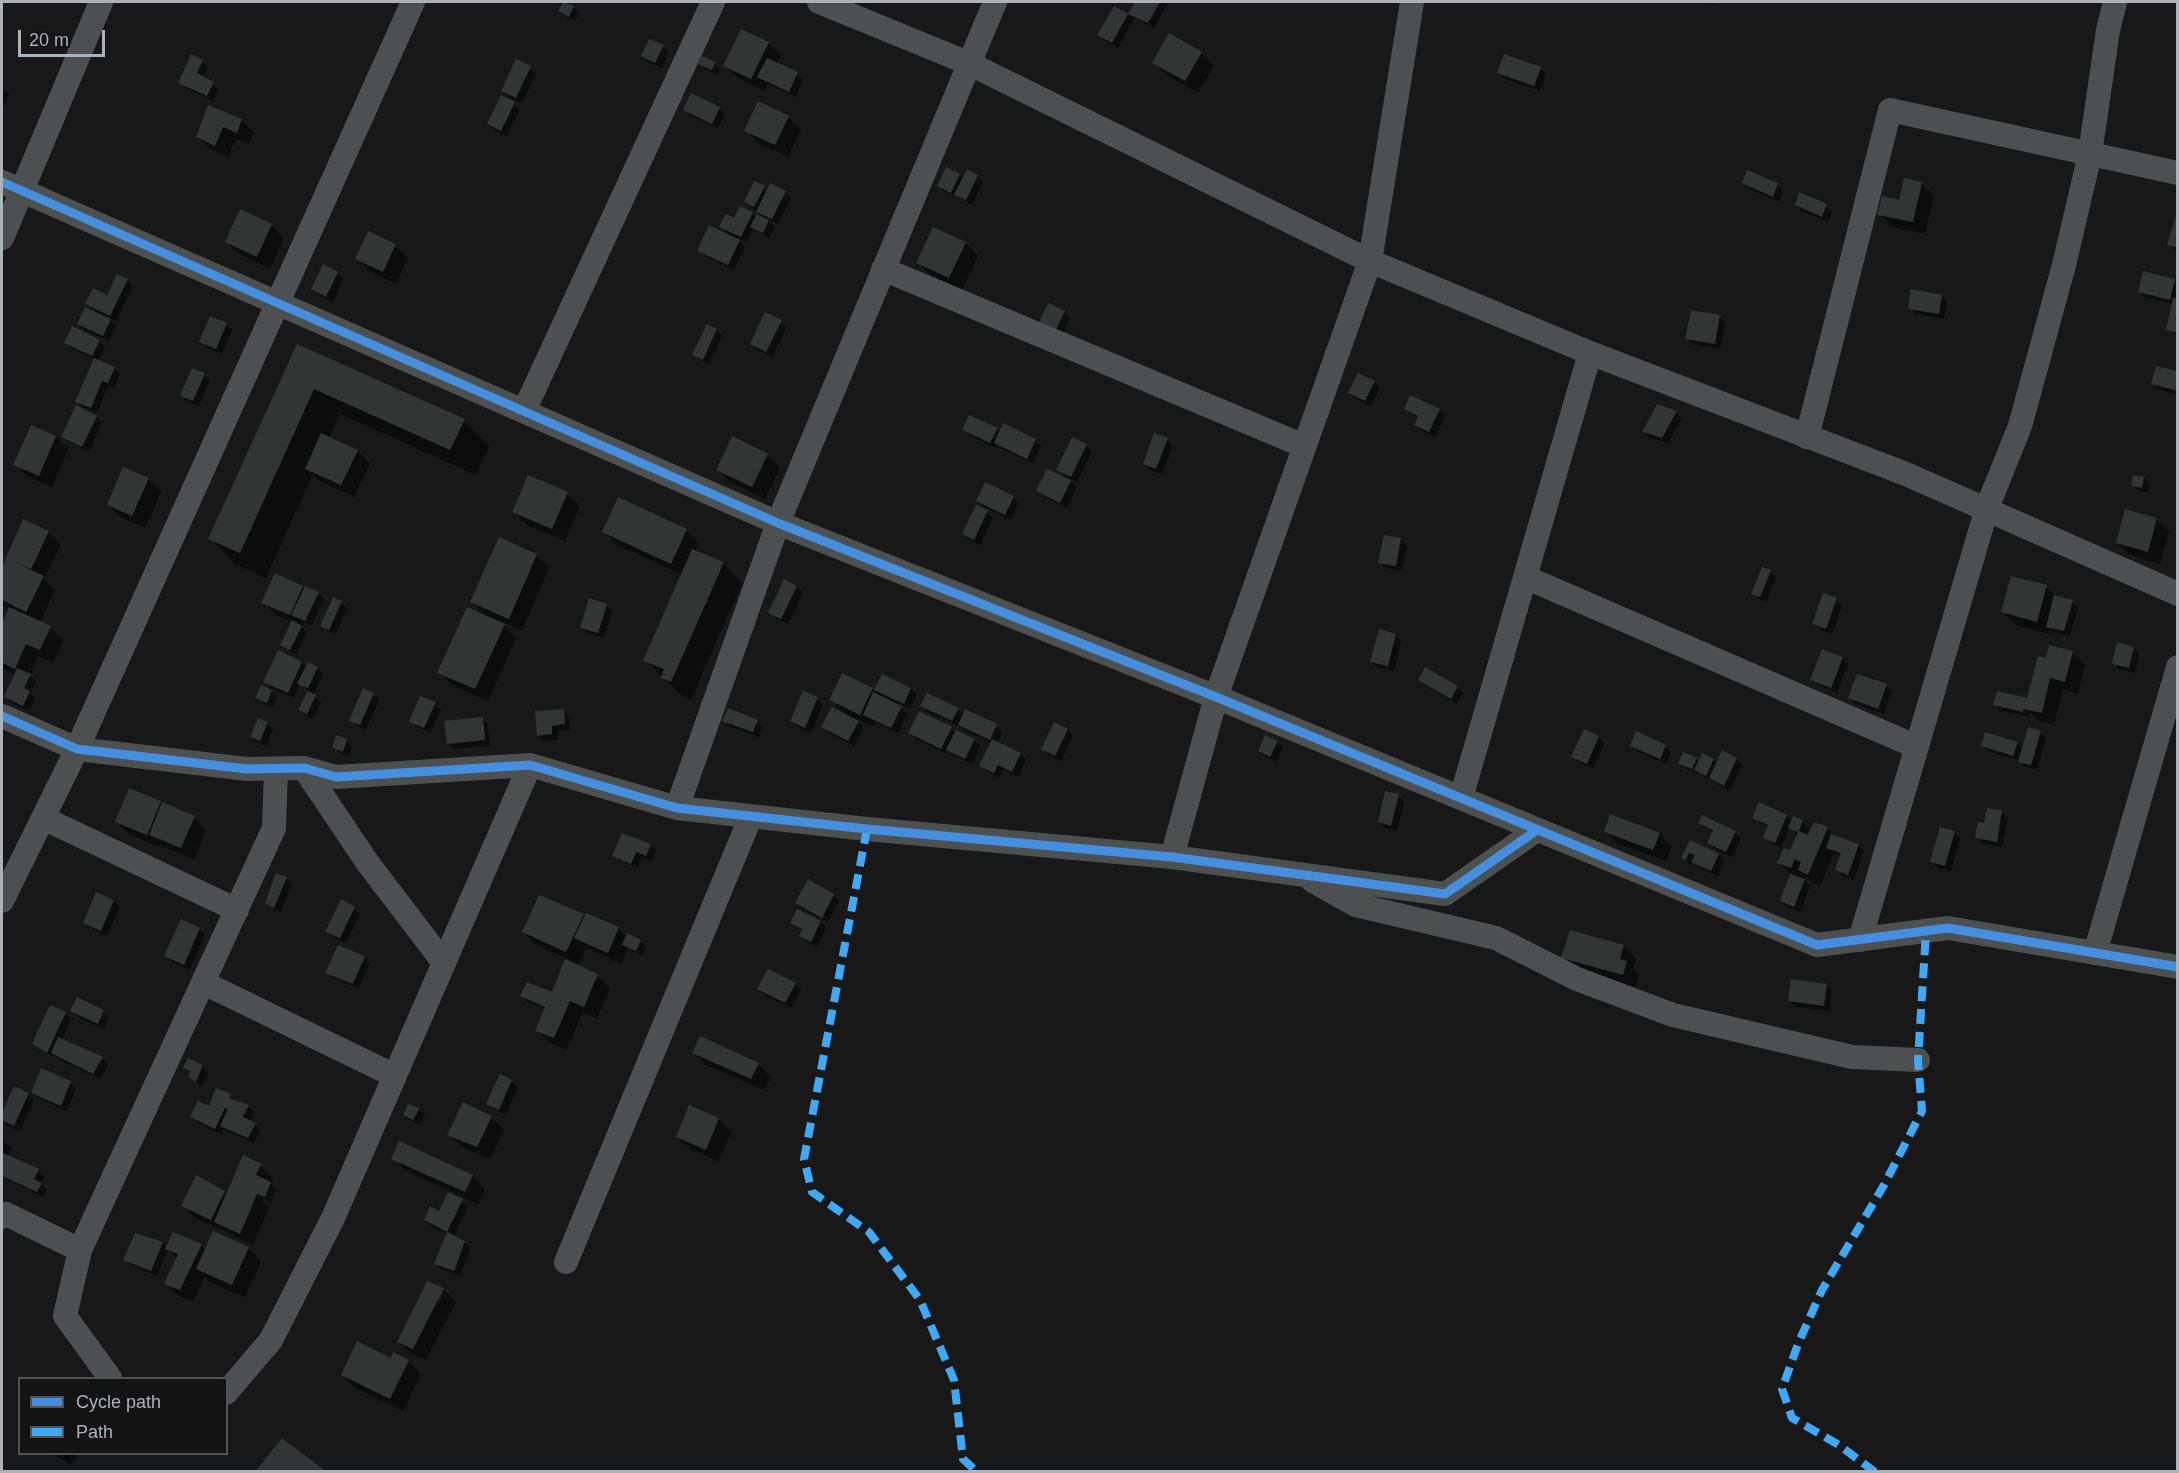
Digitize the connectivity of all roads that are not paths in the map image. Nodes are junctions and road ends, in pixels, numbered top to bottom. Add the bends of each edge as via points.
1 (101, 2) edge
2 (413, 2) edge
3 (713, 2) edge
4 (819, 2) edge
5 (995, 2) edge
6 (1412, 2) edge
7 (2115, 2) edge
8 (968, 63) junction
9 (2090, 154) junction
10 (2178, 173) edge
11 (12, 186) edge
12 (2, 238) edge
13 (1370, 261) junction
14 (883, 269) junction
15 (277, 302) junction
16 (1590, 353) junction
17 (524, 411) junction
18 (1807, 437) junction
19 (1304, 447) junction
20 (1987, 508) junction
21 (778, 523) junction
22 (1525, 577) junction
23 (2178, 594) edge
24 (2178, 667) edge
25 (1216, 697) junction
26 (2, 716) edge
27 (1917, 747) junction
28 (77, 749) junction
29 (530, 765) junction
30 (304, 768) junction
31 (276, 769) junction
32 (1461, 798) junction
33 (677, 808) junction
34 (751, 816) junction
35 (43, 818) junction
36 (1537, 830) junction
37 (1172, 857) junction
38 (1301, 874) junction
39 (2, 901) edge
40 (237, 910) junction
41 (1860, 940) junction
42 (2095, 953) junction
43 (444, 963) junction
44 (2178, 967) edge
45 (204, 982) junction
46 (1918, 1060) dead end
47 (395, 1076) junction
48 (2, 1217) edge
49 (80, 1250) junction
50 (566, 1262) dead end
51 (109, 1377) edge
52 (228, 1391) edge

1 - 11 street
2 - 15 street
3 - 17 street
4 - 8 street
5 - 8 street
6 - 13 street
7 - 9 street
8 - 13 street
8 - 14 street
9 - 10 street
9 - 18 street via 1890,110
9 - 20 street via 2020,426
11 - 12 street
11 - 15 street
13 - 16 street
13 - 19 street
14 - 19 street
14 - 21 street
15 - 17 street
15 - 28 street
16 - 18 street
16 - 22 street
17 - 21 street
18 - 20 street
19 - 25 street
20 - 23 street
20 - 27 street
21 - 25 street
21 - 33 street
22 - 27 street
22 - 32 street
24 - 42 street
25 - 32 street
25 - 37 street
26 - 28 street
27 - 41 street
28 - 31 street
28 - 35 street
29 - 30 street via 336,777
29 - 33 street
29 - 43 street
30 - 31 street
30 - 43 street via 367,862
31 - 40 street via 274,828
32 - 36 street
33 - 34 street
34 - 37 street
34 - 50 street
35 - 39 street
35 - 40 street
36 - 38 street via 1445,894
36 - 41 street via 1817,945
37 - 38 street
38 - 46 street via 1356,905 1496,938 1577,979 1673,1015 1852,1057
40 - 45 street
41 - 42 street via 1948,928
42 - 44 street
43 - 47 street
45 - 47 street
45 - 49 street
47 - 52 street via 333,1218 271,1340
48 - 49 street via 6,1214
49 - 51 street via 65,1316

